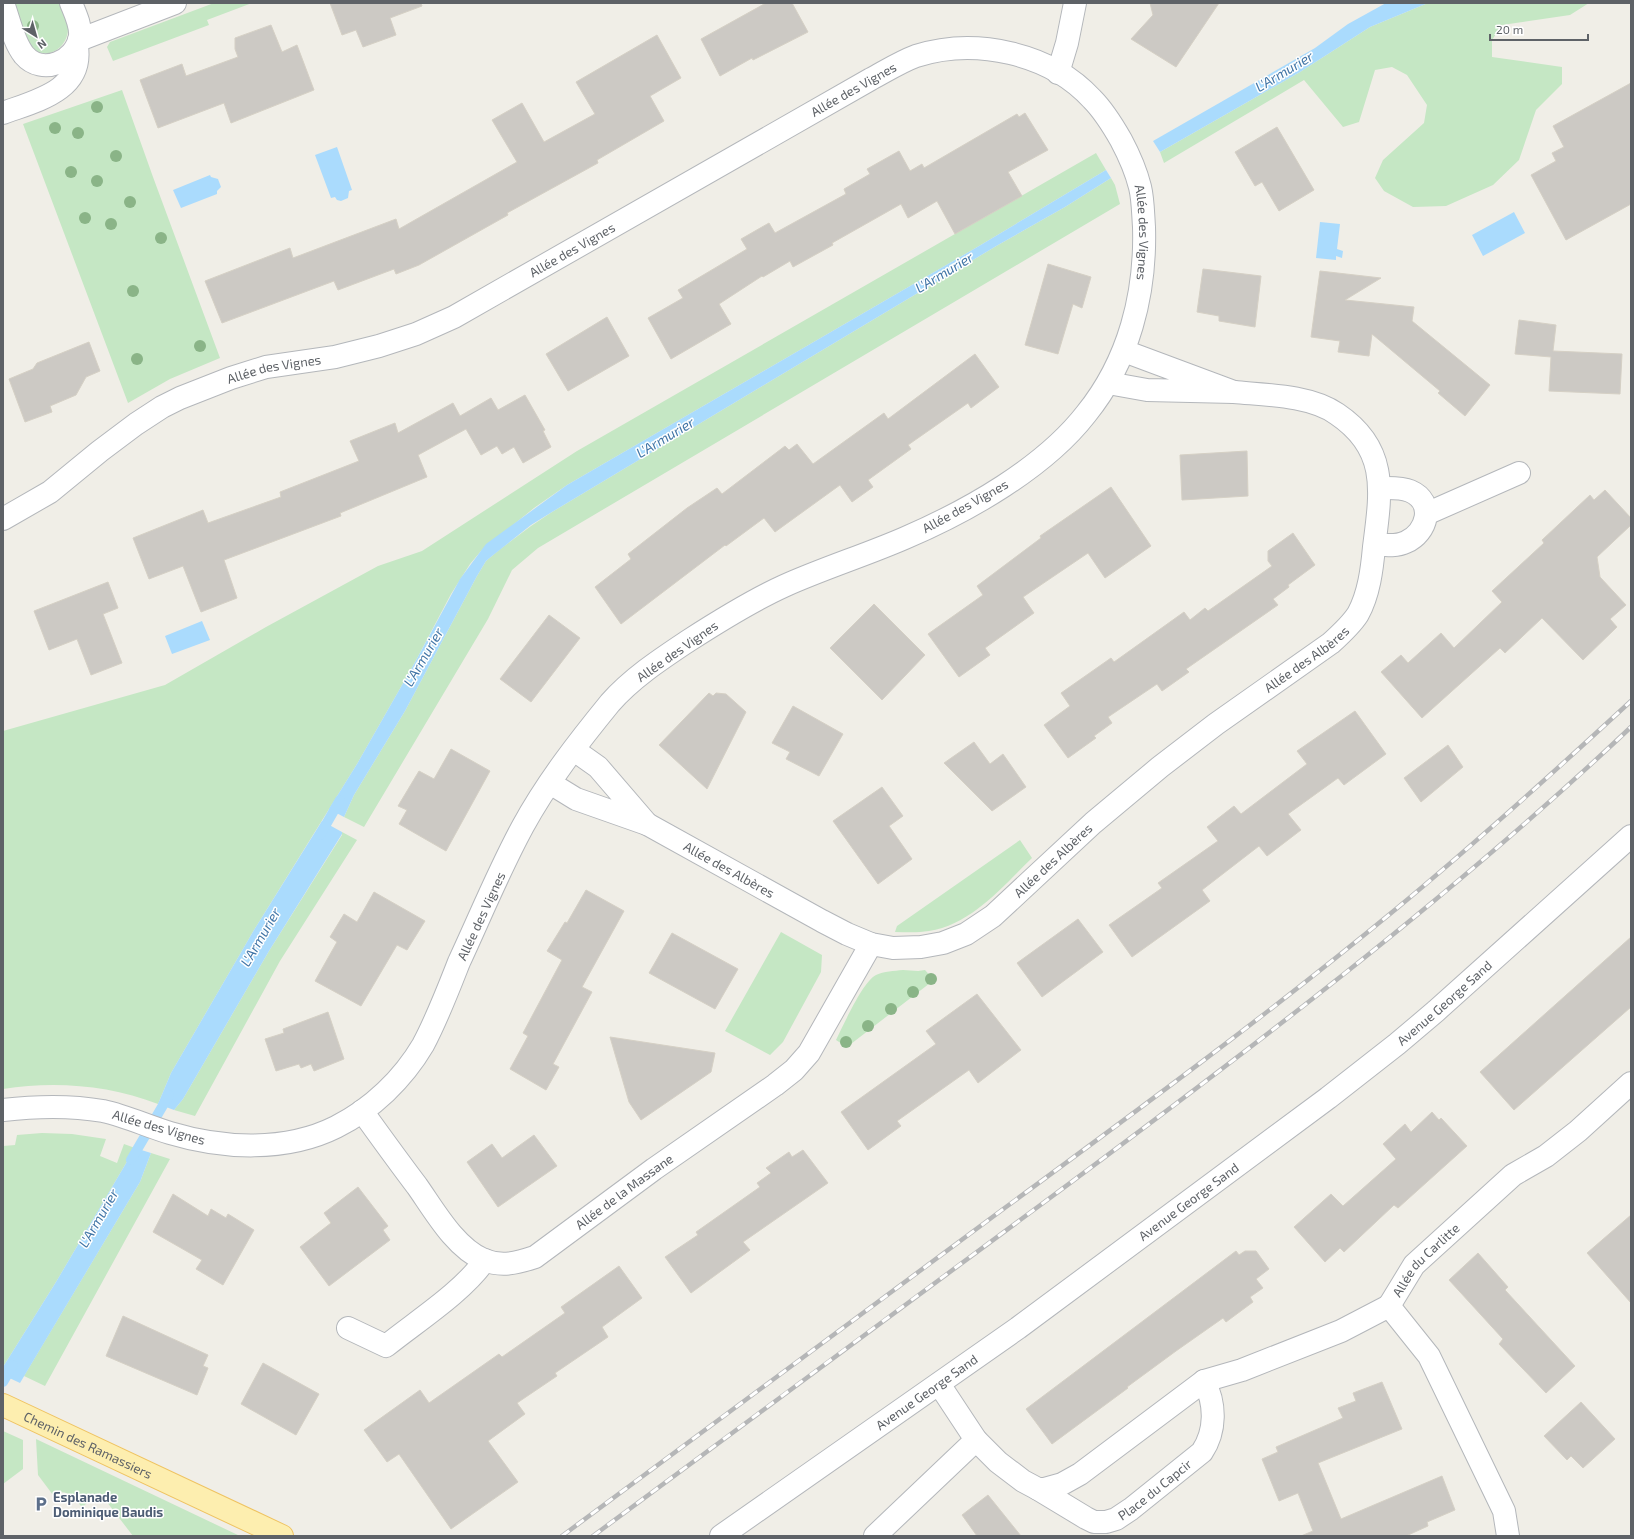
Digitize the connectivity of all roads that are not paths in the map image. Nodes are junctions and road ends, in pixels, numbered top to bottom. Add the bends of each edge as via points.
1 (4, 3) edge
2 (72, 3) edge
3 (176, 3) edge
4 (1075, 3) edge
5 (78, 43) junction
6 (1058, 72) junction
7 (3, 113) edge
8 (1124, 351) junction
9 (1108, 383) junction
10 (1234, 392) junction
11 (1519, 473) dead end
12 (1379, 488) junction
13 (1426, 514) junction
14 (3, 520) edge
15 (1374, 544) junction
16 (574, 750) junction
17 (550, 783) junction
18 (647, 824) junction
19 (1631, 836) edge
20 (871, 944) junction
21 (1631, 1083) edge
22 (3, 1110) edge
23 (362, 1111) junction
24 (484, 1260) junction
25 (1389, 1306) junction
26 (348, 1328) dead end
27 (1204, 1381) junction
28 (939, 1384) junction
29 (8, 1407) edge
30 (976, 1440) junction
31 (1038, 1489) junction
32 (282, 1536) edge
33 (721, 1536) edge
34 (875, 1536) edge
35 (1508, 1536) edge

1 - 5 street via 18,44 24,55 34,63 59,63 69,57
2 - 5 street via 80,35
3 - 5 street
4 - 6 street
5 - 7 street via 76,69 63,86 44,98
6 - 8 street, Allée des Vignes via 1092,98 1103,113 1125,147 1140,185 1144,236 1142,277
6 - 14 street, Allée des Vignes via 1033,60 997,50 954,48 917,56 871,79 448,320 379,346 335,357 266,367 231,378 168,404 136,424 50,492
8 - 9 street, Allée des Vignes
8 - 10 street, Allée des Albères
9 - 10 street, Allée des Albères via 1147,390
9 - 16 street, Allée des Vignes via 1070,434 1043,458 999,488 908,537 784,586 752,602 669,653 640,674 615,697
10 - 12 street, Allée des Albères via 1303,400 1326,407 1337,414 1365,440 1375,462
11 - 13 street
12 - 13 street via 1398,488 1415,494 1424,504
12 - 15 street, Allée des Albères
13 - 15 street via 1421,529 1406,542 1393,545
15 - 20 street, Allée des Albères via 1363,603 1346,629 1310,659 1216,724 1160,767 1093,822 993,916 966,934 943,943 893,948
16 - 17 street, Allée des Vignes
16 - 18 street, Allée des Albères via 598,767
17 - 18 street, Allée des Albères via 576,799
17 - 23 street, Allée des Vignes via 524,825 485,905 424,1042 403,1074
18 - 20 street, Allée des Albères via 822,921
19 - 28 street, Avenue George Sand via 1397,1044 1328,1098
20 - 24 street, Allée de la Massane via 809,1053 794,1070 534,1257 505,1264
21 - 25 street, Allée du Carlitte via 1546,1156 1513,1175 1414,1265
22 - 23 street, Allée des Vignes via 54,1106 90,1109 204,1142 230,1145 279,1143 317,1135
23 - 24 street, Allée de la Massane via 449,1230 466,1248
24 - 26 street via 459,1289 386,1346
25 - 27 street via 1341,1331 1242,1370
25 - 35 street, Allée du Carlitte via 1429,1356 1504,1511
27 - 31 street via 1080,1474 1056,1486
27 - 31 street, Place du Capcir via 1213,1418 1208,1444 1202,1452 1131,1509 1106,1522 1094,1522
28 - 30 street, Place du Capcir
28 - 33 street, Avenue George Sand
29 - 32 main road, Chemin des Ramassiers
30 - 31 street, Place du Capcir via 998,1462
30 - 34 street

